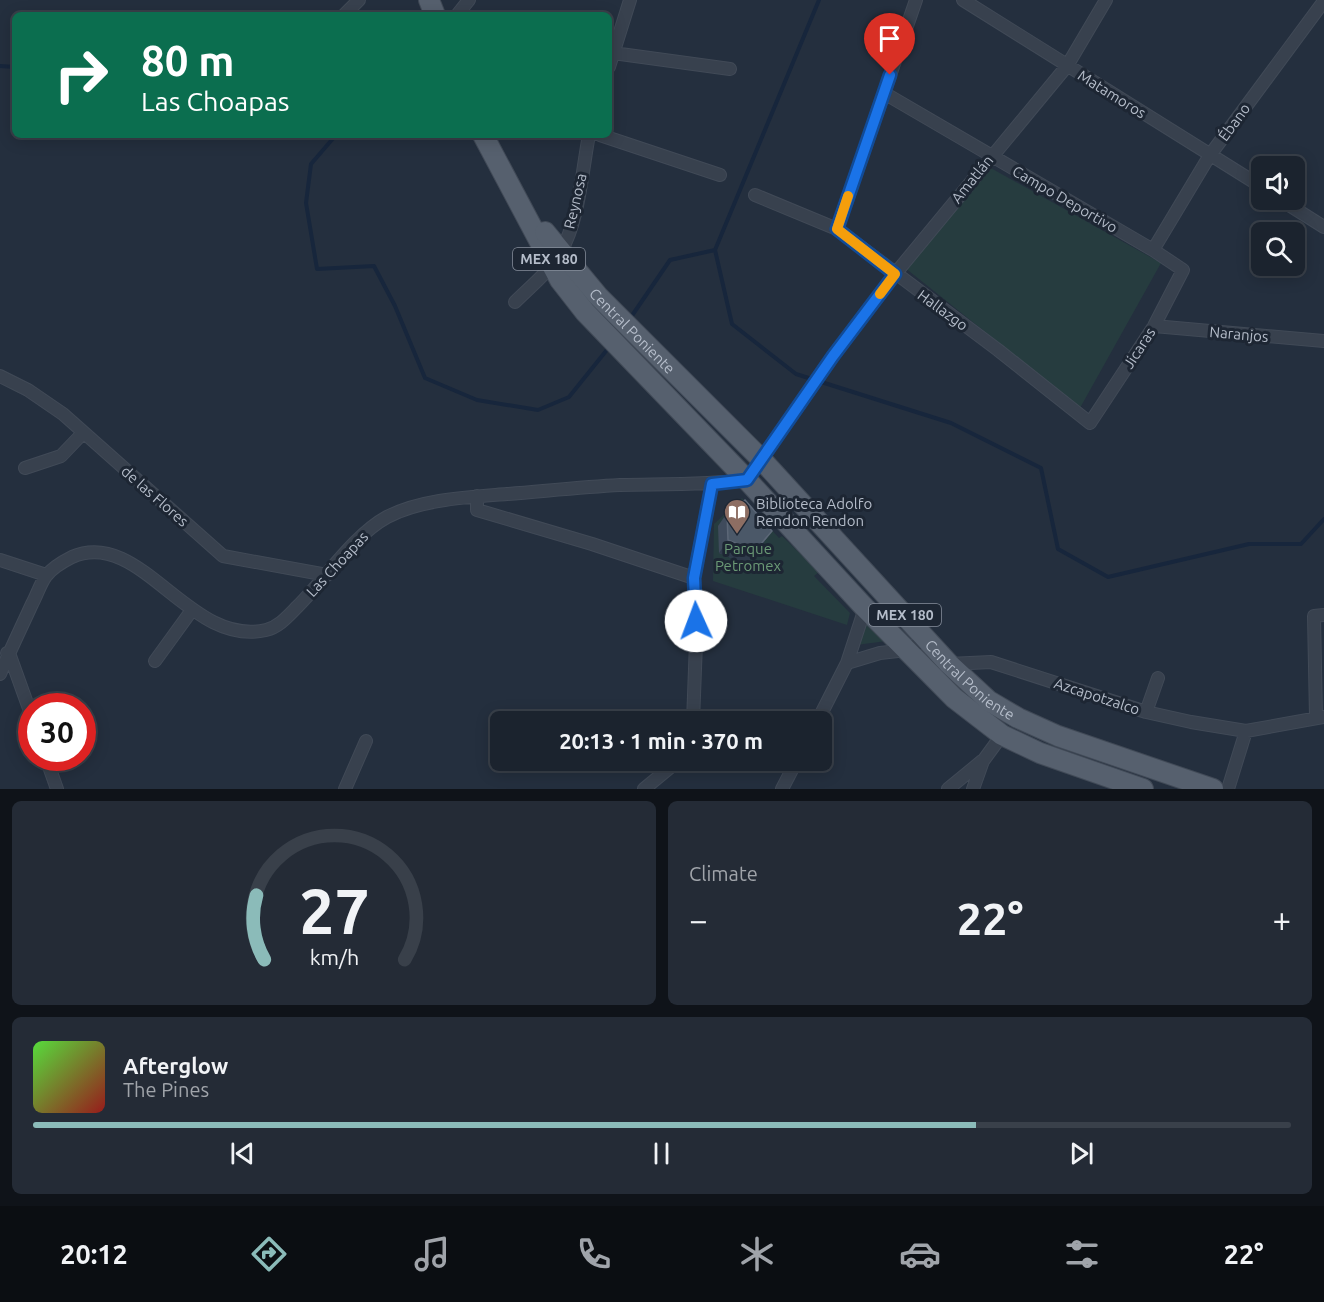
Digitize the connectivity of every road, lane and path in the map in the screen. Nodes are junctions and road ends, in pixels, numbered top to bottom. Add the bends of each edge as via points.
1 (358, 0) edge
2 (469, 0) edge
3 (630, 0) edge
4 (916, 0) edge
5 (963, 0) edge
6 (1106, 0) edge
7 (1324, 1) edge
8 (347, 12) edge
9 (459, 12) edge
10 (613, 53) junction
11 (612, 56) edge
12 (1067, 66) junction
13 (730, 69) dead end
14 (884, 93) junction
15 (485, 138) edge
16 (588, 138) edge
17 (609, 138) edge
18 (991, 155) junction
19 (1210, 155) junction
20 (720, 175) dead end
21 (1251, 180) edge
22 (755, 195) dead end
23 (1297, 210) edge
24 (1324, 227) edge
25 (837, 229) junction
26 (1153, 249) junction
27 (556, 258) junction
28 (1183, 270) joint
29 (895, 274) junction
30 (515, 302) dead end
31 (1154, 326) junction
32 (1324, 341) edge
33 (0, 376) edge
34 (1090, 423) joint
35 (83, 433) junction
36 (760, 459) junction
37 (25, 468) dead end
38 (747, 480) junction
39 (712, 484) junction
40 (477, 496) junction
41 (0, 560) edge
42 (327, 575) junction
43 (46, 576) junction
44 (694, 578) junction
45 (865, 608) junction
46 (192, 610) junction
47 (1324, 615) edge
48 (926, 639) junction
49 (907, 650) junction
50 (5, 653) edge
51 (155, 661) dead end
52 (848, 663) junction
53 (949, 664) junction
54 (0, 674) edge
55 (1158, 678) dead end
56 (22, 693) edge
57 (693, 711) edge
58 (823, 711) edge
59 (1146, 712) junction
60 (1320, 717) edge
61 (1246, 730) junction
62 (1002, 735) junction
63 (366, 741) dead end
64 (983, 761) junction
65 (51, 771) edge
66 (666, 771) edge
67 (791, 771) edge
68 (1132, 787) edge
69 (57, 789) edge
70 (345, 789) edge
71 (644, 789) edge
72 (782, 789) edge
73 (948, 789) edge
74 (973, 789) edge
75 (1213, 789) edge
76 (1228, 789) edge

1 - 8 street
2 - 9 street
3 - 10 street
4 - 14 street
5 - 12 street, Matamoros
6 - 12 street, Amatlán
7 - 19 street, Ébano
10 - 11 street
10 - 13 street
12 - 18 street, Amatlán
12 - 19 street, Matamoros
14 - 18 street, Campo Deportivo
14 - 25 street
15 - 27 main road, Central Poniente / MEX 180
16 - 27 street, Reynosa via 573,219
17 - 20 street
18 - 26 street, Campo Deportivo
18 - 29 street, Amatlán
19 - 21 street, Matamoros
19 - 26 street, Ébano
22 - 25 street, Hallazgo
23 - 24 street
25 - 29 street, Hallazgo
26 - 28 street, Campo Deportivo
27 - 30 street
27 - 36 main road, Central Poniente / MEX 180
27 - 38 main road, Central Poniente / MEX 180 via 567,289 585,312
28 - 31 street, Jicaras
29 - 34 street, Hallazgo
29 - 36 street, Amatlán
31 - 32 street, Naranjos
31 - 34 street, Jicaras
33 - 35 street, de las Flores via 28,390
35 - 37 street via 61,456
35 - 42 street, de las Flores via 223,556
36 - 38 street
36 - 48 main road, Central Poniente / MEX 180
38 - 39 street, Las Choapas
38 - 45 main road, Central Poniente / MEX 180
39 - 40 street, Las Choapas via 619,485
39 - 44 street
40 - 42 street, Las Choapas via 414,507 388,516 365,532
40 - 44 street via 477,510
41 - 43 street
42 - 46 street, Las Choapas via 282,622 264,631 231,631
43 - 46 street, Las Choapas via 60,563 82,553 111,554 140,570
43 - 50 street, Las Choapas
44 - 57 street
45 - 49 main road, Central Poniente / MEX 180
45 - 52 street
46 - 51 street
47 - 60 street, Azcapotzalco via 1314,616
48 - 49 street
48 - 53 main road, Central Poniente / MEX 180
49 - 52 street
49 - 62 main road, Central Poniente / MEX 180 via 954,698
50 - 54 street, Las Choapas
50 - 56 street
52 - 58 street
53 - 59 street, Azcapotzalco via 991,662
53 - 75 main road, Central Poniente / MEX 180 via 989,700 1018,718 1058,736
55 - 59 street
59 - 61 street, Azcapotzalco
60 - 61 street, Azcapotzalco
61 - 76 street
62 - 64 street
62 - 68 main road, Central Poniente / MEX 180
63 - 70 street
64 - 73 street
64 - 74 street
65 - 69 street
66 - 71 street
67 - 72 street

